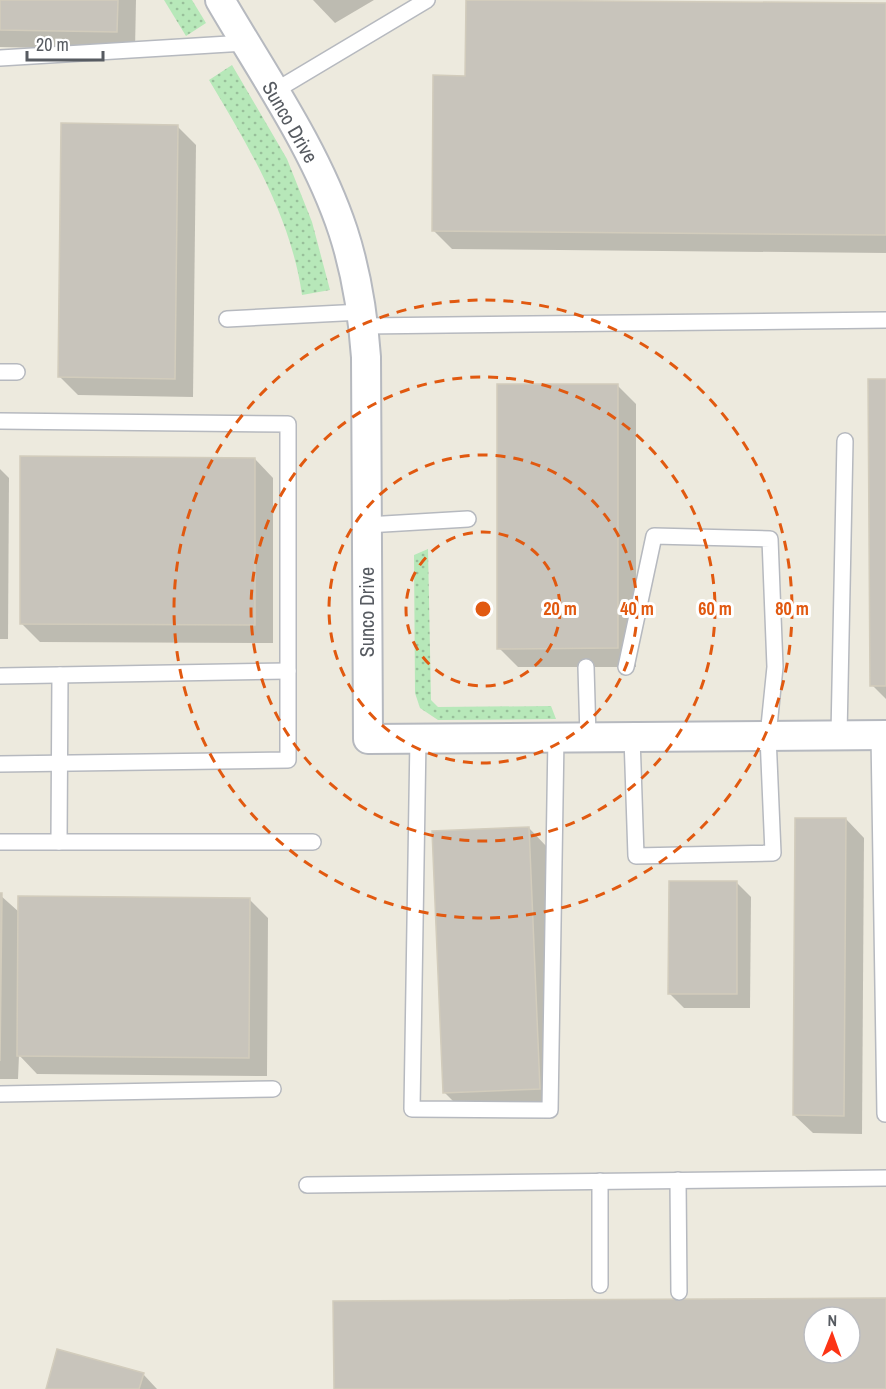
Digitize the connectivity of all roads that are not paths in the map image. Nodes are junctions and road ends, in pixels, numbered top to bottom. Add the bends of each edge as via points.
1 (220, 0) edge
2 (427, 0) edge
3 (245, 43) junction
4 (0, 58) edge
5 (273, 92) junction
6 (227, 319) dead end
7 (363, 319) junction
8 (886, 320) edge
9 (0, 372) edge
10 (17, 372) dead end
11 (0, 421) edge
12 (845, 441) dead end
13 (468, 519) dead end
14 (367, 525) junction
15 (586, 667) dead end
16 (626, 668) dead end
17 (288, 670) junction
18 (60, 675) junction
19 (0, 676) edge
20 (839, 735) junction
21 (882, 735) edge
22 (768, 736) junction
23 (556, 737) junction
24 (588, 737) junction
25 (632, 737) junction
26 (418, 738) junction
27 (60, 763) junction
28 (0, 764) edge
29 (0, 842) edge
30 (59, 842) junction
31 (313, 842) dead end
32 (273, 1089) dead end
33 (0, 1094) edge
34 (885, 1114) edge
35 (886, 1178) edge
36 (678, 1180) junction
37 (600, 1182) junction
38 (307, 1185) dead end
39 (600, 1285) dead end
40 (679, 1292) dead end

1 - 3 street, Sunco Drive
2 - 5 lane
3 - 4 lane
3 - 5 street, Sunco Drive
5 - 7 street, Sunco Drive via 333,203 344,232
6 - 7 lane
7 - 8 lane
7 - 14 street, Sunco Drive
9 - 10 lane
11 - 17 lane via 288,424
12 - 20 lane
13 - 14 lane
14 - 26 street, Sunco Drive via 368,739
15 - 24 lane
16 - 22 lane via 654,536 770,539 775,668
17 - 18 lane
17 - 27 lane via 288,760
18 - 19 lane
18 - 27 lane
20 - 21 street, Sunco Drive
20 - 22 street, Sunco Drive
21 - 34 lane
22 - 25 street, Sunco Drive
22 - 25 lane via 773,853 636,856
23 - 24 street, Sunco Drive
23 - 26 street, Sunco Drive
23 - 26 lane via 550,1110 412,1109
24 - 25 street, Sunco Drive
27 - 28 lane
27 - 30 lane
29 - 30 lane
30 - 31 lane
32 - 33 lane
35 - 36 lane
36 - 37 lane
36 - 40 lane
37 - 38 lane
37 - 39 lane

